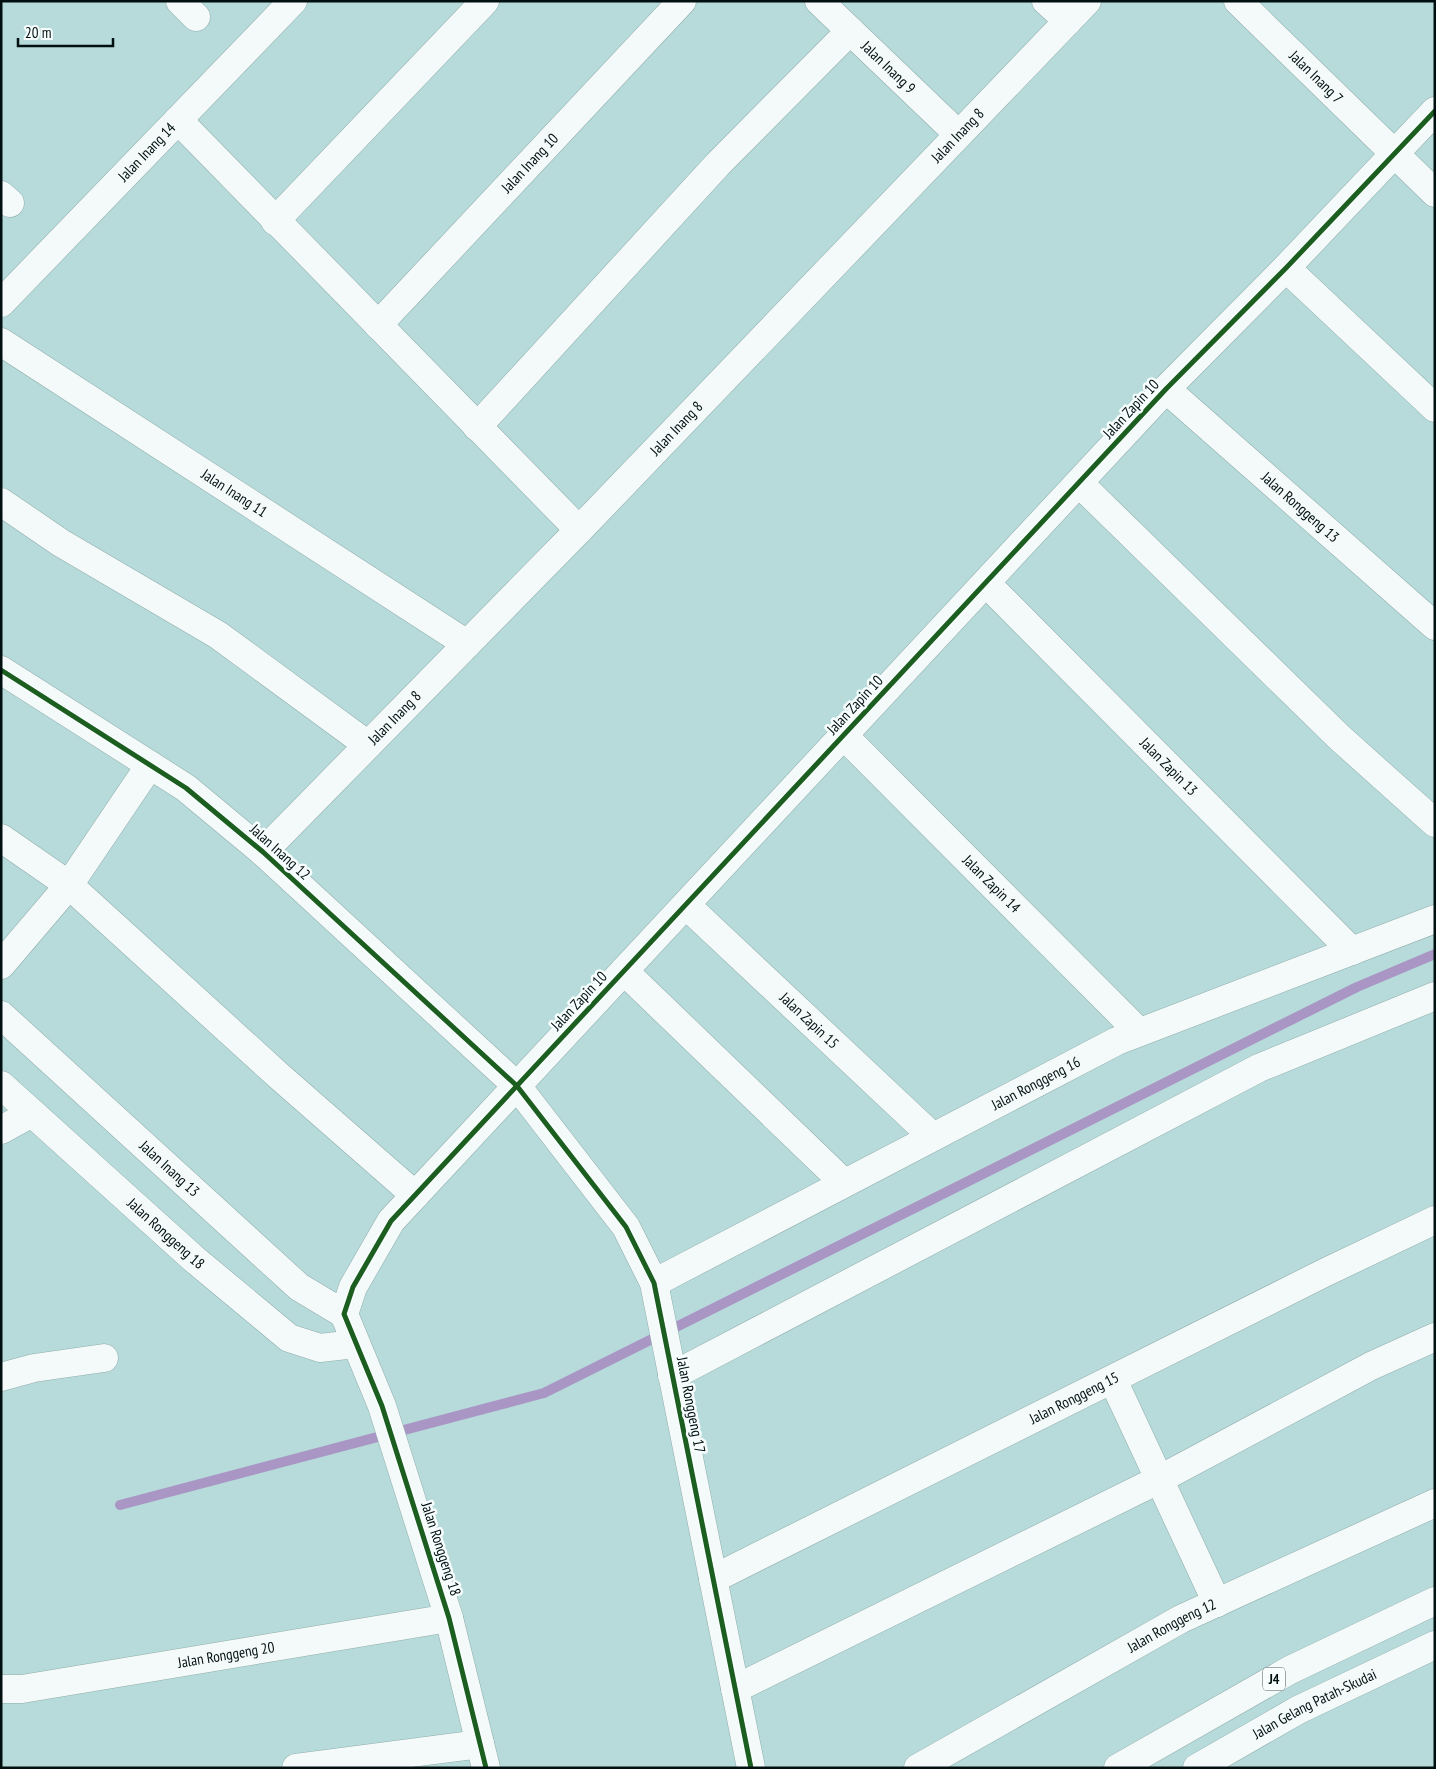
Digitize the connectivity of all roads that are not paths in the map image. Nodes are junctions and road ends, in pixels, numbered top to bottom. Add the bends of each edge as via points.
1 (293, 1) edge
2 (485, 1) edge
3 (682, 1) edge
4 (818, 1) edge
5 (1046, 1) edge
6 (1087, 1) edge
7 (1238, 1) edge
8 (1068, 21) junction
9 (850, 31) junction
10 (1435, 110) edge
11 (178, 120) junction
12 (958, 134) junction
13 (1393, 153) junction
14 (1435, 193) edge
15 (275, 221) junction
16 (1286, 268) junction
17 (1, 303) edge
18 (378, 325) junction
19 (1, 342) edge
20 (1166, 389) junction
21 (1435, 408) edge
22 (477, 427) junction
23 (1079, 483) junction
24 (1, 502) edge
25 (579, 530) junction
26 (986, 583) junction
27 (1431, 615) edge
28 (467, 644) junction
29 (1, 670) edge
30 (844, 736) junction
31 (368, 745) junction
32 (150, 765) junction
33 (1435, 823) edge
34 (1, 838) edge
35 (264, 852) junction
36 (69, 885) junction
37 (686, 905) junction
38 (1435, 919) edge
39 (1352, 951) junction
40 (1, 966) edge
41 (624, 971) junction
42 (1430, 1006) edge
43 (1, 1015) edge
44 (1139, 1032) junction
45 (1, 1086) edge
46 (517, 1086) junction
47 (32, 1113) junction
48 (1, 1130) edge
49 (932, 1136) junction
50 (843, 1182) junction
51 (415, 1195) junction
52 (1435, 1220) edge
53 (654, 1283) junction
54 (344, 1314) junction
55 (1435, 1337) edge
56 (355, 1344) junction
57 (104, 1358) dead end
58 (670, 1366) junction
59 (1, 1377) edge
60 (1113, 1380) junction
61 (1160, 1479) junction
62 (1435, 1503) edge
63 (713, 1579) junction
64 (1435, 1601) edge
65 (1217, 1602) junction
66 (449, 1618) junction
67 (1435, 1645) edge
68 (1, 1689) edge
69 (735, 1689) junction
70 (483, 1756) edge
71 (296, 1768) edge
72 (751, 1768) edge
73 (918, 1768) edge
74 (1118, 1768) edge
75 (1197, 1768) edge

1 - 11 street, Jalan Inang 14
2 - 15 street
3 - 18 street, Jalan Inang 10
4 - 9 street, Jalan Inang 9
5 - 8 street
6 - 8 street, Jalan Inang 8
7 - 13 street, Jalan Inang 7
8 - 12 street, Jalan Inang 8
9 - 12 street, Jalan Inang 9
9 - 22 street via 718,164
10 - 13 street, Jalan Zapin 10
11 - 15 street
11 - 17 street, Jalan Inang 14
12 - 25 street, Jalan Inang 8
13 - 14 street, Jalan Inang 7
13 - 16 street, Jalan Zapin 10
15 - 18 street
16 - 20 street, Jalan Zapin 10
16 - 21 street
18 - 22 street
19 - 28 street, Jalan Inang 11
20 - 23 street, Jalan Zapin 10
20 - 27 street, Jalan Ronggeng 13
22 - 25 street
23 - 26 street, Jalan Zapin 10
23 - 33 street via 1340,738
24 - 31 street via 61,544 218,635
25 - 28 street, Jalan Inang 8
26 - 30 street, Jalan Zapin 10
26 - 39 street, Jalan Zapin 13
28 - 31 street, Jalan Inang 8
29 - 32 street, Jalan Inang 12
30 - 37 street, Jalan Zapin 10
30 - 44 street, Jalan Zapin 14
31 - 35 street, Jalan Inang 8
32 - 35 street, Jalan Inang 12 via 186,788
32 - 36 street
34 - 36 street
35 - 46 street, Jalan Inang 12
36 - 40 street
36 - 51 street
37 - 41 street, Jalan Zapin 10
37 - 49 street, Jalan Zapin 15
38 - 39 street, Jalan Ronggeng 16
39 - 44 street, Jalan Ronggeng 16
41 - 46 street, Jalan Zapin 10
41 - 50 street
42 - 58 street via 1259,1068
43 - 54 street, Jalan Inang 13 via 299,1287
44 - 49 street, Jalan Ronggeng 16
45 - 47 street, Jalan Ronggeng 18
46 - 51 street, Jalan Zapin 10
46 - 53 street, Jalan Ronggeng 17 via 626,1227
47 - 48 street
47 - 56 street, Jalan Ronggeng 18 via 194,1259 289,1338 320,1348
49 - 50 street, Jalan Ronggeng 16
50 - 53 street, Jalan Ronggeng 16
51 - 54 street, Jalan Zapin 10 via 391,1221 353,1287
52 - 60 street, Jalan Ronggeng 15
53 - 58 street, Jalan Ronggeng 17
54 - 56 street
55 - 61 street via 1371,1366
56 - 66 street, Jalan Ronggeng 18 via 384,1414
57 - 59 street via 34,1368
58 - 63 street, Jalan Ronggeng 17
60 - 61 street
60 - 63 street, Jalan Ronggeng 15
61 - 65 street
61 - 69 street
62 - 65 street, Jalan Ronggeng 12
63 - 69 street, Jalan Ronggeng 17
64 - 74 street, J4 via 1290,1670
65 - 73 street, Jalan Ronggeng 12 via 1181,1619
66 - 68 street, Jalan Ronggeng 20 via 22,1689
66 - 70 street, Jalan Ronggeng 18
67 - 75 street, Jalan Gelang Patah-Skudai via 1298,1710
69 - 72 street, Jalan Ronggeng 17
70 - 71 street

